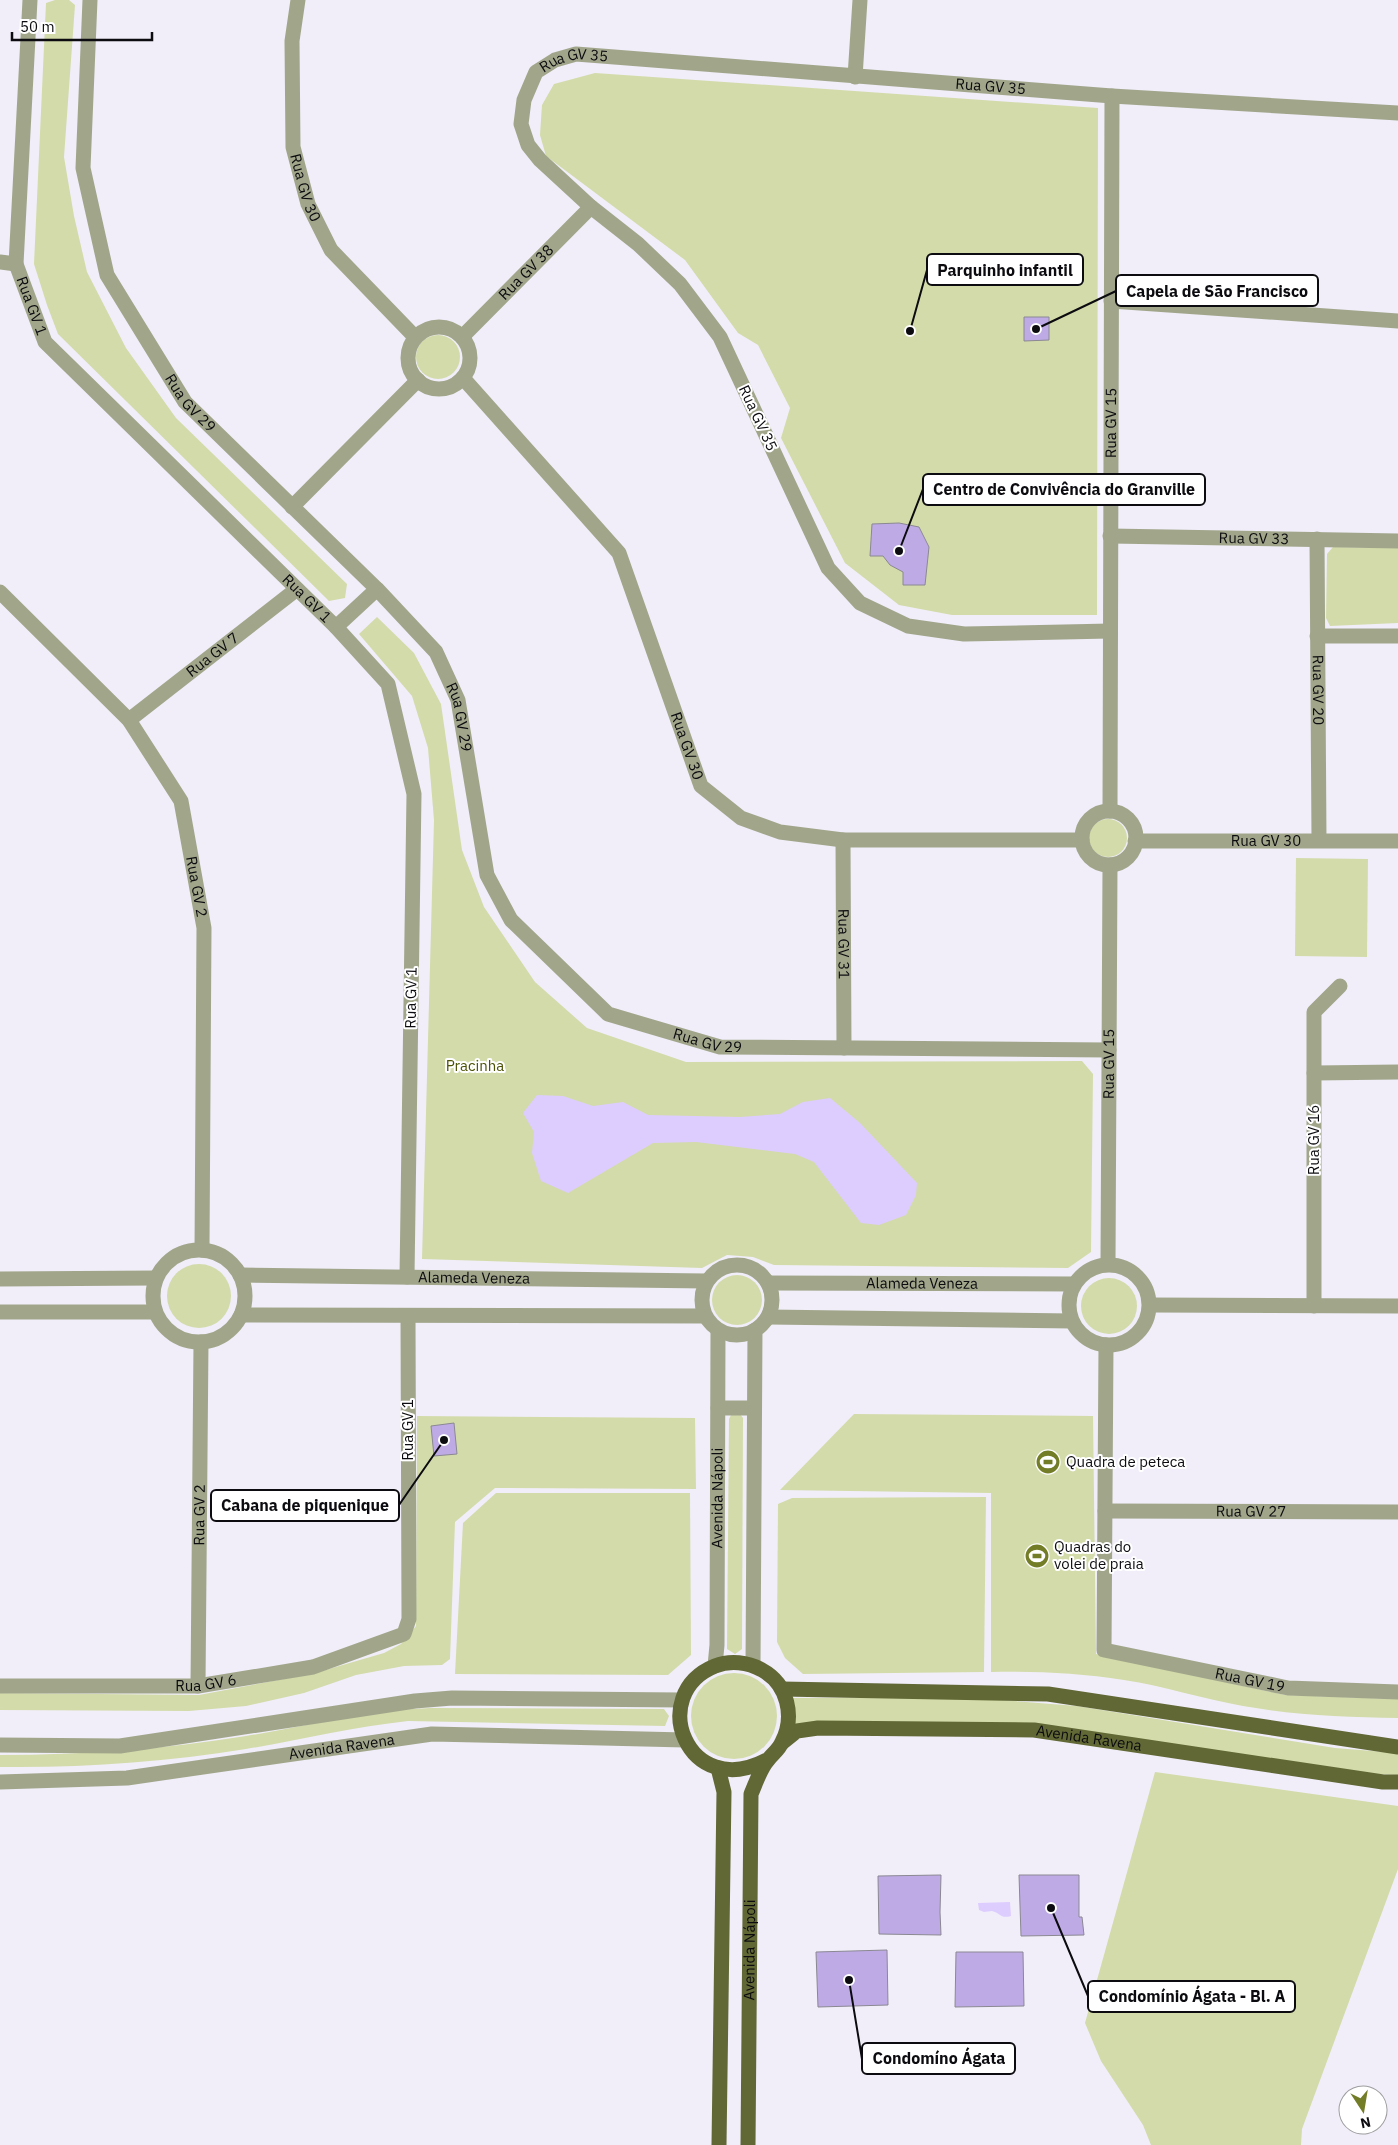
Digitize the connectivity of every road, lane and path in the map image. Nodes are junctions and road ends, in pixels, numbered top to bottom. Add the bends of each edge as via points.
1 (30, 0) edge
2 (90, 0) edge
3 (298, 0) edge
4 (860, 0) edge
5 (855, 77) junction
6 (1112, 96) junction
7 (1398, 113) edge
8 (591, 207) junction
9 (0, 262) edge
10 (16, 264) junction
11 (1111, 301) junction
12 (1398, 322) edge
13 (415, 337) junction
14 (462, 337) junction
15 (463, 378) junction
16 (418, 380) junction
17 (292, 507) junction
18 (1110, 536) junction
19 (1317, 539) junction
20 (1398, 541) edge
21 (297, 589) junction
22 (377, 589) junction
23 (0, 592) edge
24 (336, 627) junction
25 (1110, 631) junction
26 (1318, 636) junction
27 (1398, 636) edge
28 (129, 720) junction
29 (1110, 811) junction
30 (843, 840) junction
31 (1082, 840) junction
32 (1319, 840) junction
33 (1135, 841) junction
34 (1398, 841) edge
35 (1110, 865) junction
36 (1340, 986) dead end
37 (844, 1048) junction
38 (1108, 1050) junction
39 (1398, 1072) edge
40 (1314, 1073) junction
41 (202, 1250) junction
42 (1108, 1264) junction
43 (240, 1275) junction
44 (407, 1277) junction
45 (156, 1278) junction
46 (0, 1279) edge
47 (706, 1281) junction
48 (768, 1283) junction
49 (1074, 1284) junction
50 (1150, 1306) junction
51 (1314, 1306) junction
52 (1398, 1306) edge
53 (0, 1312) edge
54 (155, 1312) junction
55 (241, 1315) junction
56 (408, 1316) junction
57 (705, 1316) junction
58 (768, 1317) junction
59 (1072, 1321) junction
60 (718, 1330) junction
61 (755, 1330) junction
62 (201, 1342) junction
63 (1106, 1345) junction
64 (718, 1408) junction
65 (754, 1408) junction
66 (1105, 1511) junction
67 (1398, 1512) edge
68 (404, 1634) joint
69 (753, 1665) junction
70 (715, 1666) junction
71 (0, 1686) edge
72 (198, 1686) junction
73 (782, 1688) junction
74 (1398, 1692) edge
75 (682, 1700) junction
76 (685, 1740) junction
77 (782, 1743) junction
78 (0, 1745) edge
79 (1398, 1748) edge
80 (767, 1760) junction
81 (718, 1768) junction
82 (0, 1782) edge
83 (1398, 1782) edge
84 (719, 2145) edge
85 (748, 2145) edge

1 - 10 street, Rua GV 1
2 - 17 street, Rua GV 29 via 83,168 107,275 185,402
3 - 13 street, Rua GV 30 via 292,41 293,147 308,204 330,250
4 - 5 street
5 - 6 street, Rua GV 35
5 - 8 street, Rua GV 35 via 576,54 555,60 536,72 524,100 521,124 528,145 540,160
6 - 7 street, Rua GV 35
6 - 11 street, Rua GV 15
8 - 14 street, Rua GV 38
8 - 25 street, Rua GV 35 via 638,244 680,284 720,337 828,568 860,603 908,626 964,634
9 - 10 street
10 - 21 street, Rua GV 1 via 45,342
11 - 12 street
11 - 18 street, Rua GV 15
13 - 14 street via 440,327 451,329
13 - 16 street via 407,360
14 - 15 street via 469,352
15 - 16 street via 440,389 430,388
15 - 30 street, Rua GV 30 via 618,553 701,786 741,818 780,832
16 - 17 street
17 - 22 street, Rua GV 29
18 - 19 street, Rua GV 33
18 - 25 street, Rua GV 15
19 - 20 street, Rua GV 33
19 - 26 street, Rua GV 20
21 - 24 street, Rua GV 1
21 - 28 street, Rua GV 7
22 - 24 street
22 - 37 street, Rua GV 29 via 436,652 458,700 487,875 511,920 608,1014 720,1047
23 - 28 street, Rua GV 2
24 - 44 street, Rua GV 1 via 388,684 414,794
25 - 29 street, Rua GV 15
26 - 27 street
26 - 32 street, Rua GV 20
28 - 41 street, Rua GV 2 via 181,801 204,928
29 - 31 street via 1089,819
29 - 33 street via 1129,821
30 - 31 street, Rua GV 30
30 - 37 street, Rua GV 31
31 - 35 street via 1088,855
32 - 33 street, Rua GV 30
32 - 34 street, Rua GV 30
33 - 35 street via 1134,849 1124,860
35 - 38 street, Rua GV 15
36 - 40 street, Rua GV 16 via 1314,1012
37 - 38 street, Rua GV 29
38 - 42 street, Rua GV 15
39 - 40 street
40 - 51 street, Rua GV 16
41 - 43 street via 224,1258
41 - 45 street via 175,1257
42 - 49 street via 1089,1270
42 - 50 street via 1133,1272 1142,1281
43 - 44 street, Alameda Veneza
43 - 55 street via 245,1302
44 - 47 street, Alameda Veneza
45 - 46 street
45 - 54 street
47 - 48 street via 722,1268 743,1265 754,1268
47 - 57 street via 702,1299
48 - 49 street, Alameda Veneza
48 - 58 street via 772,1306
49 - 59 street via 1068,1309
50 - 51 street
50 - 63 street via 1141,1330 1126,1341
51 - 52 street
53 - 54 street
54 - 62 street via 173,1335 186,1341
55 - 56 street
55 - 62 street via 225,1334
56 - 57 street
56 - 68 street, Rua GV 1 via 409,1619
57 - 60 street
58 - 59 street
58 - 61 street
59 - 63 street via 1086,1338
60 - 61 street via 736,1335
60 - 64 street, Avenida Nápoli
61 - 65 street
62 - 72 street, Rua GV 2
63 - 66 street
64 - 65 street
64 - 70 street, Avenida Nápoli
65 - 69 street
66 - 67 street, Rua GV 27
66 - 74 street, Rua GV 19 via 1104,1650 1288,1688
68 - 72 street, Rua GV 6 via 313,1667
69 - 70 main road via 727,1662
69 - 73 main road
70 - 75 main road via 689,1686
71 - 72 street, Rua GV 6
73 - 77 main road via 788,1706 788,1725
73 - 79 main road via 1048,1694
75 - 76 main road via 680,1714
75 - 78 street via 452,1698 120,1746
76 - 81 main road via 693,1752
76 - 82 street, Avenida Ravena via 432,1734 127,1778
77 - 80 main road
77 - 83 main road, Avenida Ravena via 798,1731 818,1728 1034,1730
80 - 81 main road via 752,1768 735,1771
80 - 85 main road, Avenida Nápoli via 751,1794
81 - 84 main road, Avenida Nápoli via 724,1792

